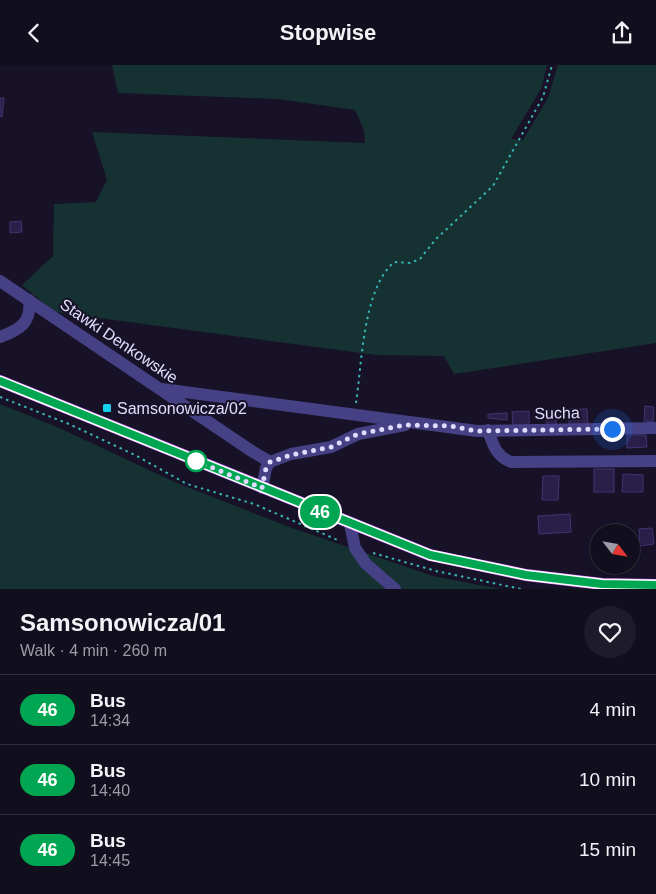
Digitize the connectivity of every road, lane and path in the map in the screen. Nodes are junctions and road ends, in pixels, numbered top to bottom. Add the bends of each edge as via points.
1 (552, 65) edge
2 (0, 281) edge
3 (29, 300) junction
4 (0, 337) edge
5 (0, 381) edge
6 (162, 389) junction
7 (0, 397) edge
8 (355, 413) junction
9 (420, 425) junction
10 (656, 428) edge
11 (488, 431) junction
12 (656, 461) edge
13 (270, 462) junction
14 (262, 488) junction
15 (350, 524) junction
16 (356, 548) junction
17 (656, 585) edge
18 (395, 589) edge
19 (521, 589) edge

1 - 8 path via 543,97 493,185 436,239 420,259 394,263 384,271 370,303
2 - 3 street, Stawki Denkowskie
3 - 4 street via 30,309 24,326
3 - 6 street, Stawki Denkowskie
5 - 14 main road
6 - 8 street
6 - 13 street, Stawki Denkowskie
7 - 16 path via 69,424 187,484 254,504
8 - 9 street
9 - 11 street, Sucha
9 - 13 street via 358,434 331,447
10 - 11 street, Sucha
11 - 12 street via 496,451 511,462
13 - 14 street
14 - 15 main road
15 - 16 street
15 - 17 main road via 430,555 526,575 602,584
16 - 18 street via 366,564
16 - 19 path via 436,571

